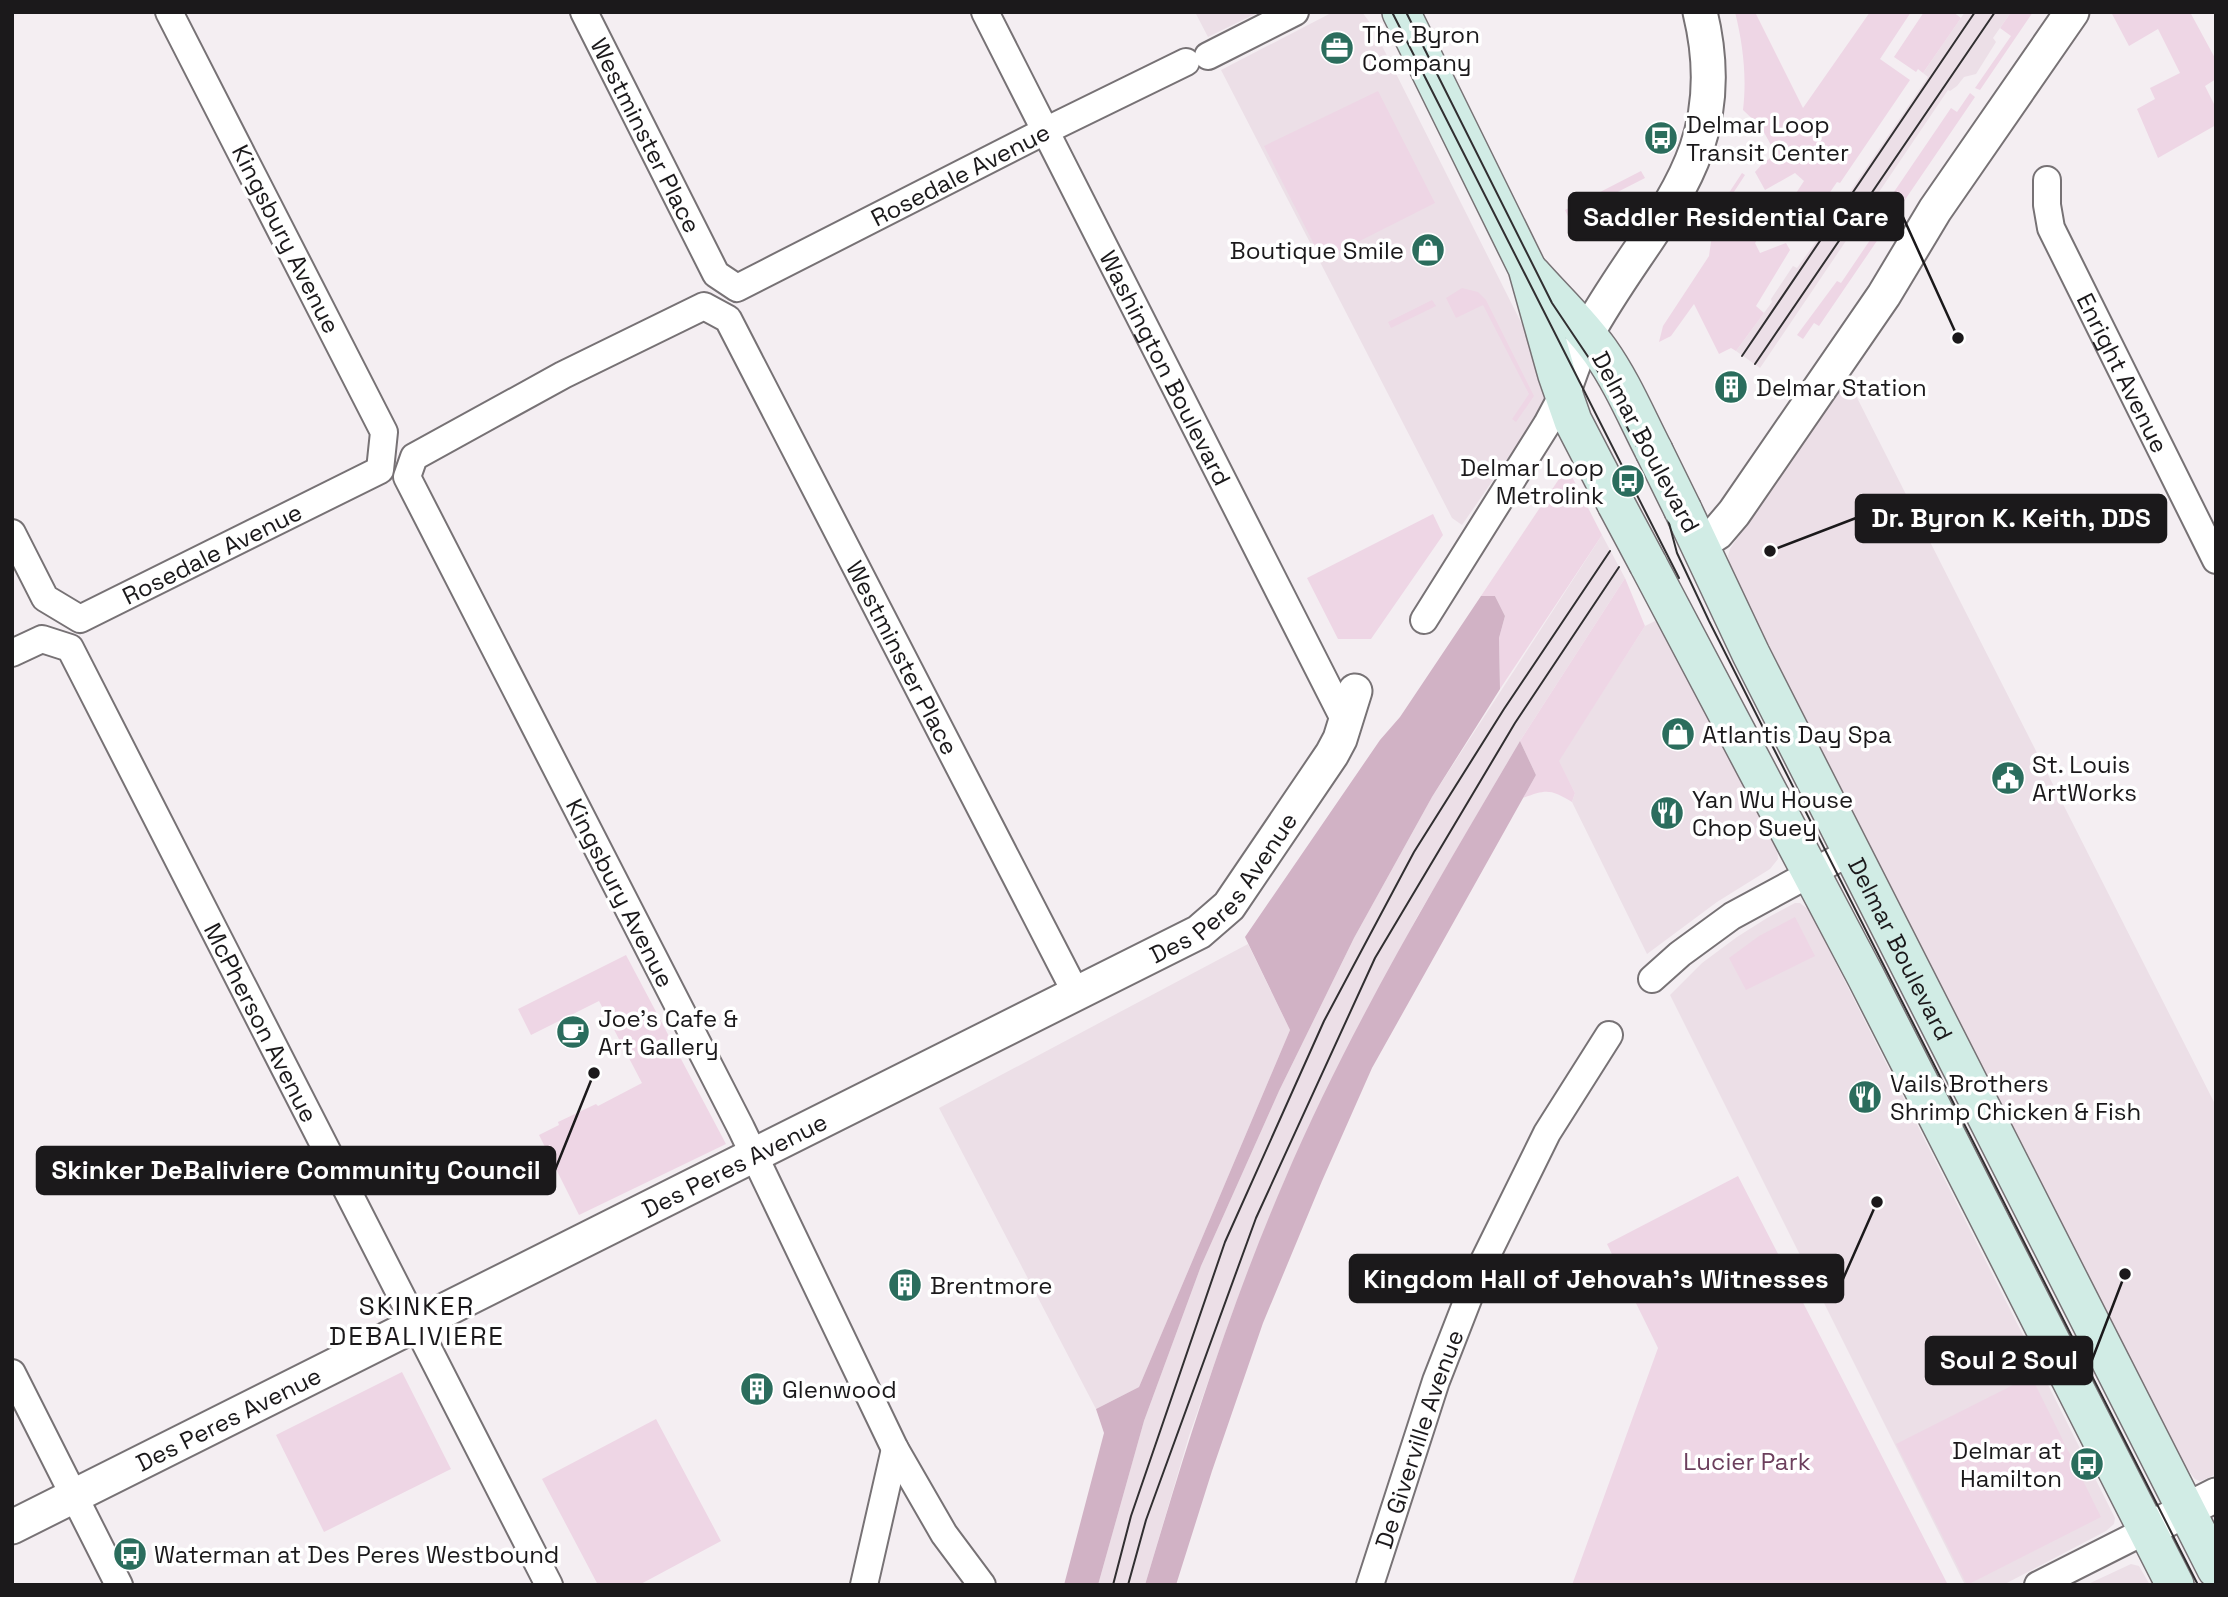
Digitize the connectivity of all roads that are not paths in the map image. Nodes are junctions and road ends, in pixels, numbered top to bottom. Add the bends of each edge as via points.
1 (169, 12) edge
2 (584, 12) edge
3 (985, 12) edge
4 (1294, 12) edge
5 (1401, 12) edge
6 (1700, 12) edge
7 (2072, 12) edge
8 (1045, 131) junction
9 (2047, 180) dead end
10 (1527, 268) junction
11 (737, 288) joint
12 (1587, 333) junction
13 (1563, 394) junction
14 (414, 457) joint
15 (380, 470) joint
16 (12, 533) edge
17 (1700, 544) junction
18 (2216, 560) edge
19 (1424, 620) dead end
20 (12, 653) edge
21 (1355, 691) dead end
22 (1346, 723) junction
23 (1850, 852) junction
24 (1810, 873) junction
25 (1652, 979) dead end
26 (1077, 995) junction
27 (1609, 1035) dead end
28 (755, 1156) junction
29 (418, 1325) junction
30 (12, 1373) edge
31 (895, 1450) junction
32 (75, 1496) junction
33 (2201, 1503) edge
34 (12, 1527) edge
35 (2147, 1530) junction
36 (2216, 1569) edge
37 (119, 1585) edge
38 (549, 1585) edge
39 (864, 1585) edge
40 (982, 1585) edge
41 (1370, 1585) edge
42 (2038, 1585) edge
43 (2175, 1585) edge

1 - 15 street, Kingsbury Avenue via 384,432
2 - 11 street, Westminster Place via 716,274
3 - 8 street, Washington Boulevard
4 - 8 street, Rosedale Avenue
5 - 10 main road, Delmar Boulevard
6 - 12 street via 1709,97 1698,148 1665,214
7 - 17 street via 1734,513
8 - 11 street, Rosedale Avenue
8 - 22 street, Washington Boulevard
9 - 18 street, Enright Avenue via 2051,228
10 - 12 main road, Delmar Boulevard
10 - 13 main road, Delmar Boulevard
12 - 13 street
12 - 17 main road, Delmar Boulevard, bridge via 1614,372
13 - 19 street
13 - 24 main road, Delmar Boulevard, bridge
14 - 26 street, Westminster Place via 563,375 704,306 728,319
14 - 28 street, Kingsbury Avenue via 407,477
15 - 16 street, Rosedale Avenue via 80,619 45,598
17 - 23 main road, Delmar Boulevard
20 - 29 street, McPherson Avenue via 42,639 70,648
21 - 22 street, Des Peres Avenue
22 - 26 street, Des Peres Avenue via 1332,754 1229,906 1183,942
23 - 24 street
23 - 33 main road, Delmar Boulevard
24 - 25 street via 1732,916
24 - 35 main road, Delmar Boulevard
26 - 28 street, Des Peres Avenue
27 - 41 street, De Giverville Avenue via 1547,1133 1479,1271 1436,1381
28 - 29 street, Des Peres Avenue
28 - 31 street, Kingsbury Avenue
29 - 32 street, Des Peres Avenue
29 - 38 street, McPherson Avenue
30 - 32 street
31 - 39 street
31 - 40 street, Kingsbury Avenue via 944,1534
32 - 34 street, Des Peres Avenue
32 - 37 street
33 - 35 street
33 - 36 main road, Delmar Boulevard
35 - 42 street
35 - 43 main road, Delmar Boulevard

